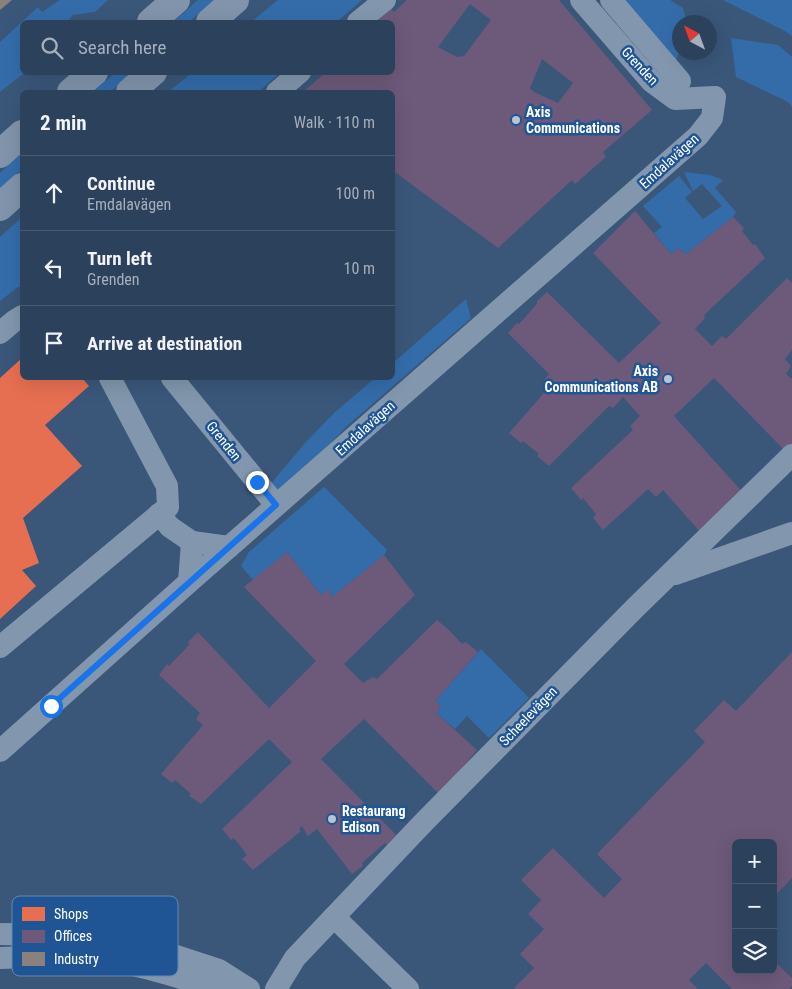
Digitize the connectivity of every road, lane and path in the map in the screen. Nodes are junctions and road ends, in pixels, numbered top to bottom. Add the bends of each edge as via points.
1 (176, 0) edge
2 (236, 0) edge
3 (384, 0) edge
4 (581, 0) edge
5 (611, 0) edge
6 (153, 20) edge
7 (212, 20) edge
8 (360, 20) edge
9 (91, 75) edge
10 (150, 75) edge
11 (297, 75) edge
12 (680, 81) dead end
13 (73, 90) edge
14 (132, 90) edge
15 (279, 90) edge
16 (715, 97) joint
17 (20, 136) edge
18 (0, 154) edge
19 (20, 189) edge
20 (0, 207) edge
21 (20, 318) edge
22 (0, 333) edge
23 (111, 380) edge
24 (174, 380) edge
25 (792, 455) edge
26 (276, 505) junction
27 (159, 514) junction
28 (792, 533) edge
29 (192, 542) junction
30 (229, 547) junction
31 (669, 576) junction
32 (189, 582) junction
33 (0, 647) edge
34 (0, 751) edge
35 (334, 917) junction
36 (178, 957) edge
37 (176, 976) edge
38 (220, 989) edge
39 (249, 989) edge
40 (276, 989) edge
41 (408, 989) edge

1 - 6 main road
2 - 7 main road
3 - 8 street
4 - 16 street, Grenden via 652,82 675,99
5 - 12 street
9 - 13 main road
10 - 14 main road
11 - 15 street
16 - 26 street, Emdalavägen via 712,118 698,136
17 - 18 main road
19 - 20 main road
21 - 22 street
23 - 27 street via 167,486 168,507
24 - 26 street, Grenden
25 - 31 street, Scheelevägen
26 - 30 street, Emdalavägen
27 - 29 street
27 - 33 street
28 - 31 street
29 - 30 street
29 - 32 street
30 - 32 street, Emdalavägen
31 - 35 street, Scheelevägen
32 - 34 street, Emdalavägen
35 - 40 street, Scheelevägen via 295,958
35 - 41 street
36 - 39 street via 219,970
37 - 38 street

